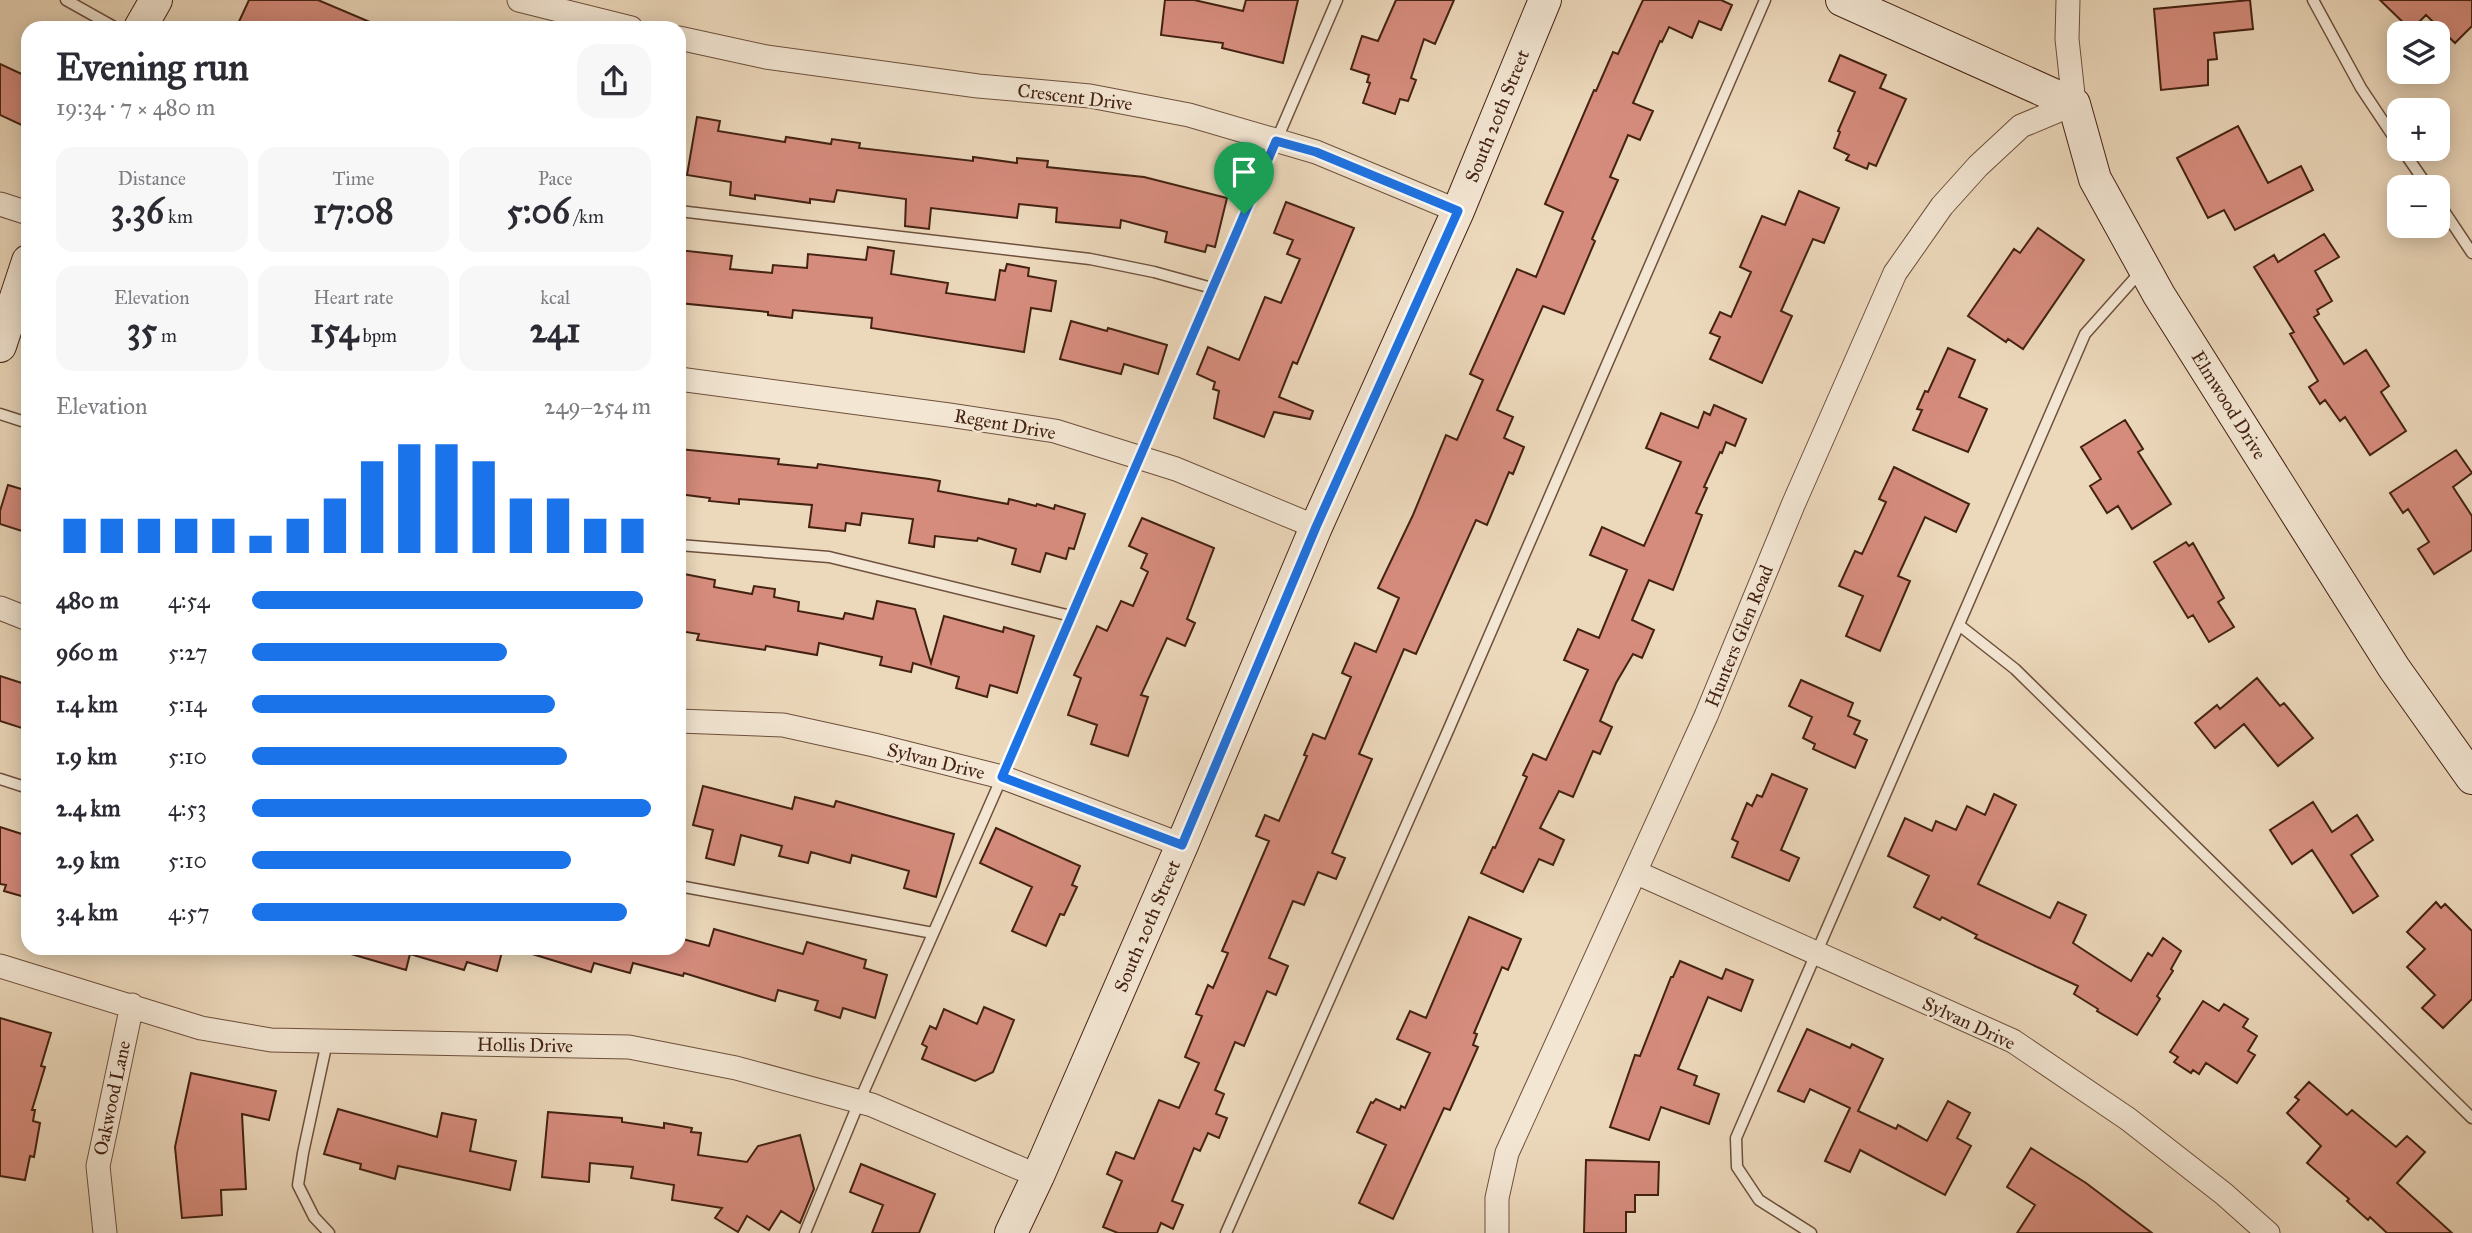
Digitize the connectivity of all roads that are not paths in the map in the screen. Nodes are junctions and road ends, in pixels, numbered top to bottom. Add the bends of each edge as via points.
1 (66, 0) edge
2 (156, 0) edge
3 (520, 0) edge
4 (1337, 0) edge
5 (1545, 0) edge
6 (1765, 0) edge
7 (1842, 0) edge
8 (2068, 0) edge
9 (2313, 0) edge
10 (104, 21) edge
11 (144, 21) edge
12 (603, 21) edge
13 (686, 39) edge
14 (2074, 104) junction
15 (2387, 126) edge
16 (1276, 141) junction
17 (0, 204) edge
18 (21, 211) edge
19 (1458, 211) junction
20 (686, 212) edge
21 (2450, 220) edge
22 (2472, 253) edge
23 (2144, 268) junction
24 (21, 282) edge
25 (1212, 288) junction
26 (0, 346) edge
27 (686, 380) edge
28 (0, 414) edge
29 (21, 421) edge
30 (1139, 457) junction
31 (1316, 527) junction
32 (686, 546) edge
33 (0, 608) edge
34 (21, 616) edge
35 (1071, 616) junction
36 (1959, 625) junction
37 (686, 721) edge
38 (1002, 777) junction
39 (2472, 778) edge
40 (0, 779) edge
41 (21, 786) edge
42 (1182, 845) junction
43 (1635, 872) junction
44 (686, 887) edge
45 (933, 933) junction
46 (1816, 954) junction
47 (0, 966) edge
48 (132, 1005) junction
49 (327, 1041) junction
50 (859, 1102) junction
51 (2472, 1118) edge
52 (1038, 1177) junction
53 (104, 1233) edge
54 (329, 1233) edge
55 (805, 1233) edge
56 (1011, 1233) edge
57 (1227, 1233) edge
58 (1497, 1233) edge
59 (1811, 1233) edge
60 (2268, 1233) edge

1 - 10 lane
2 - 11 street
3 - 12 street
4 - 16 lane
5 - 19 street, South 20th Street
6 - 57 lane
7 - 14 street
8 - 14 street, Elmwood Drive
9 - 15 lane
13 - 16 street, Crescent Drive via 779,59 1090,96 1189,115
14 - 23 street, Elmwood Drive via 2095,179
14 - 43 street, Hunters Glen Road via 2021,127 1978,166 1942,206 1895,273
16 - 19 street, Crescent Drive via 1316,152
16 - 25 lane
17 - 18 street
19 - 31 street, South 20th Street
20 - 25 lane via 1090,259
21 - 22 lane
23 - 36 lane via 2085,334
23 - 39 street, Elmwood Drive via 2394,668
24 - 26 street
25 - 30 lane
27 - 30 street, Regent Drive via 1055,431
28 - 29 lane
30 - 31 street, Regent Drive
30 - 35 lane
31 - 42 street, South 20th Street
32 - 35 lane via 829,557
33 - 34 street
35 - 38 lane
36 - 46 lane
36 - 51 lane via 2015,669
37 - 38 street, Sylvan Drive via 783,725
38 - 42 street, Sylvan Drive
38 - 45 lane
40 - 41 lane
42 - 52 street, South 20th Street
43 - 46 street, Sylvan Drive
43 - 58 street, Hunters Glen Road via 1507,1153 1497,1198
44 - 45 lane
45 - 50 lane
46 - 59 lane via 1736,1139 1737,1167 1759,1200
46 - 60 street, Sylvan Drive via 2013,1041 2128,1119
47 - 48 street, Hollis Drive
48 - 49 street, Hollis Drive via 201,1028 271,1040
48 - 53 street, Oakwood Lane via 98,1166
49 - 50 street, Hollis Drive via 629,1047 736,1068
49 - 54 lane via 298,1185 314,1217
50 - 52 street, Hollis Drive
50 - 55 lane
52 - 56 street, South 20th Street

